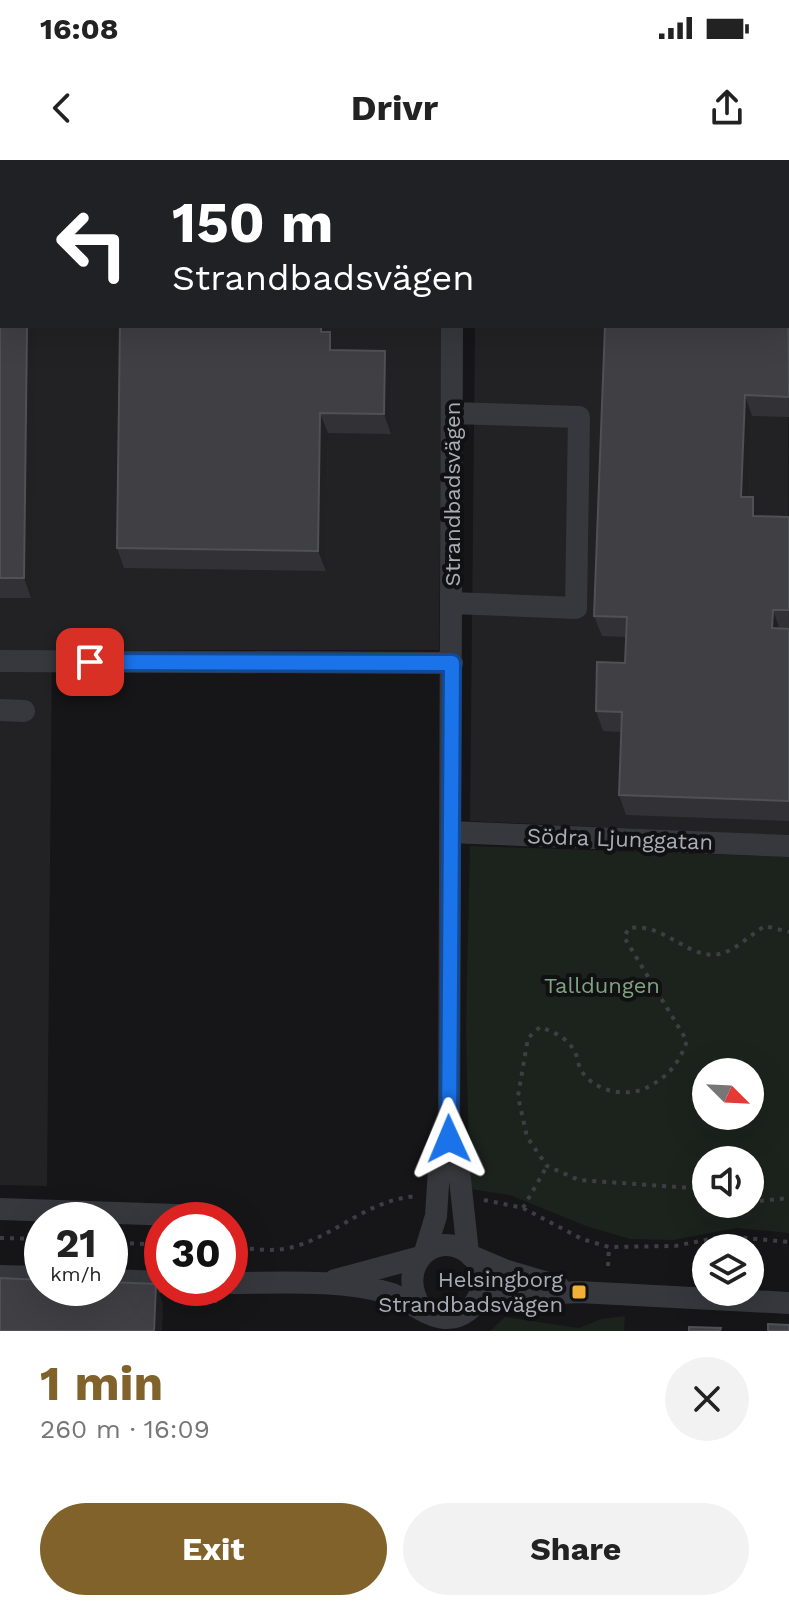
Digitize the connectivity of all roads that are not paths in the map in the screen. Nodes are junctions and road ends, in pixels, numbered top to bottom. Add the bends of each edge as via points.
1 (452, 328) edge
2 (452, 413) junction
3 (452, 603) junction
4 (0, 661) edge
5 (452, 663) junction
6 (0, 710) edge
7 (24, 711) dead end
8 (450, 832) junction
9 (789, 846) edge
10 (449, 1139) junction
11 (0, 1209) edge
12 (144, 1214) edge
13 (470, 1254) junction
14 (423, 1255) junction
15 (0, 1276) edge
16 (24, 1277) edge
17 (326, 1283) junction
18 (248, 1290) edge
19 (579, 1292) junction
20 (789, 1303) edge
21 (472, 1307) junction
22 (422, 1308) junction
23 (429, 1331) edge
24 (463, 1331) edge

1 - 2 street, Strandbadsvägen
2 - 3 street, Strandbadsvägen
2 - 3 street via 579,417 576,608
3 - 5 street, Strandbadsvägen
4 - 5 street
5 - 8 street, Strandbadsvägen
6 - 7 street
8 - 9 street, Södra Ljunggatan
8 - 10 street, Strandbadsvägen
10 - 13 street, Strandbadsvägen via 459,1170
10 - 14 street, Strandbadsvägen via 439,1169 434,1226
11 - 12 street
13 - 14 street via 447,1246
13 - 19 street
13 - 21 street, Strandbadsvägen via 483,1284
14 - 17 street
14 - 22 street, Strandbadsvägen via 410,1282
15 - 16 street
17 - 18 street
17 - 22 street via 390,1293
19 - 20 street
19 - 21 street via 524,1295
21 - 22 street via 444,1318
21 - 24 street, Strandbadsvägen
22 - 23 street, Strandbadsvägen

